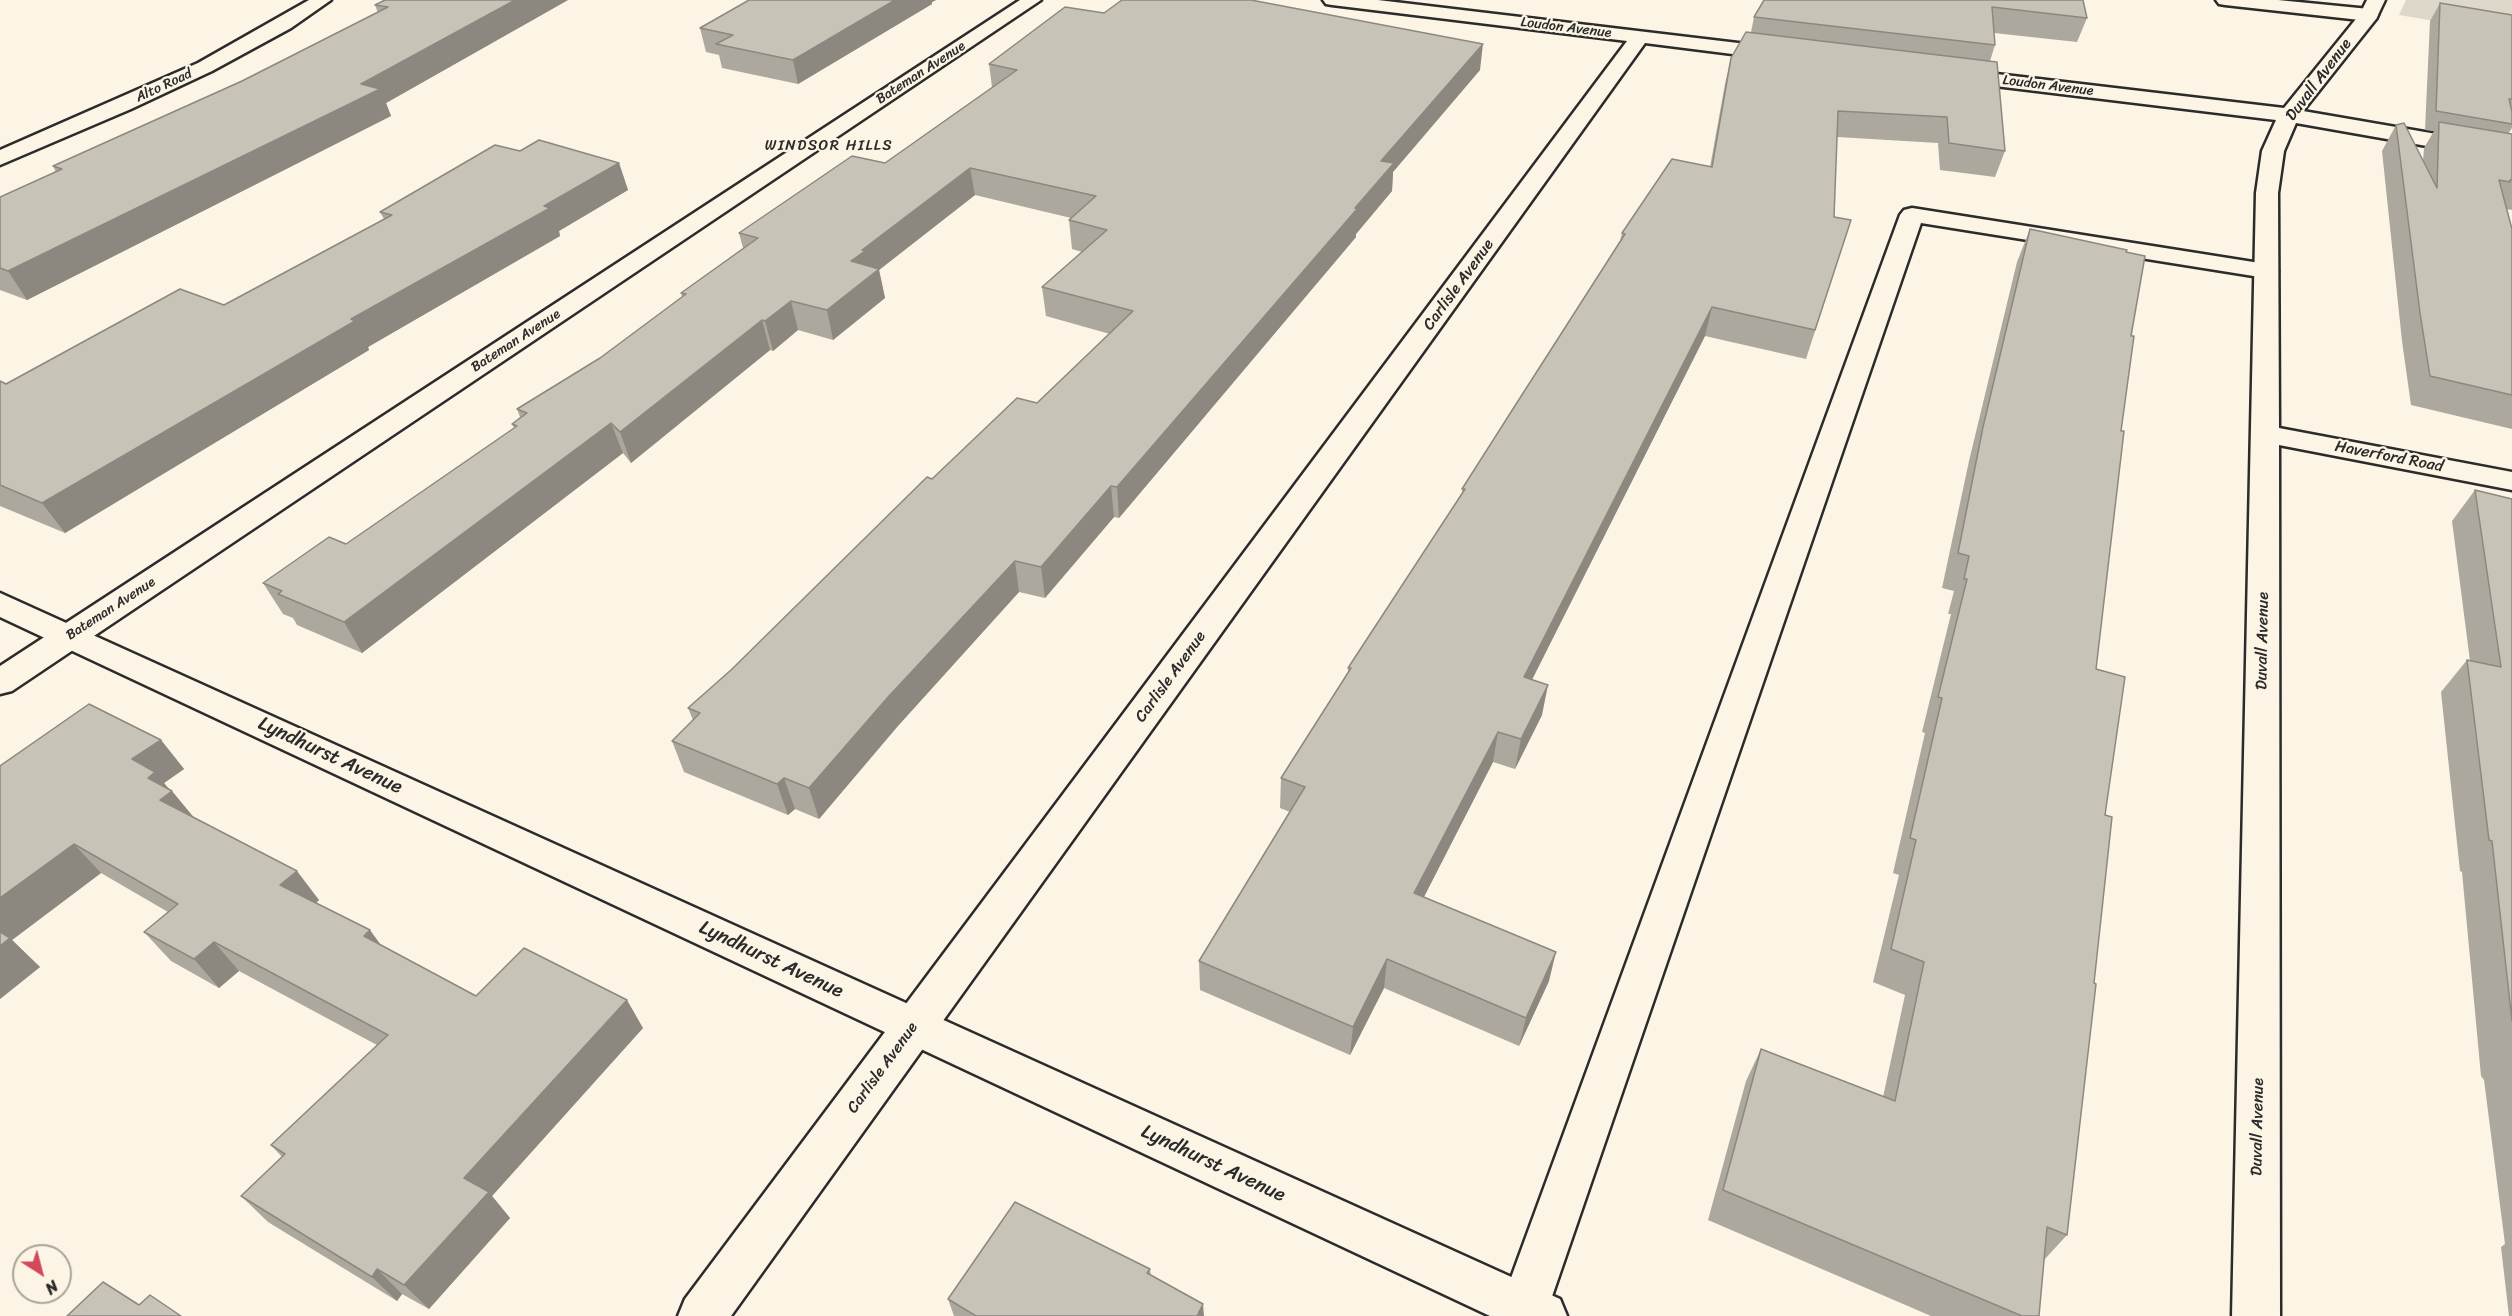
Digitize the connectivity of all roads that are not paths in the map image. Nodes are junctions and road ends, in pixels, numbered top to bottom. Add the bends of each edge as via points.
1 (322, 0) edge
2 (1032, 0) edge
3 (1332, 0) edge
4 (2224, 0) edge
5 (2372, 8) edge
6 (1640, 37) junction
7 (1794, 56) edge
8 (1935, 73) edge
9 (2289, 115) junction
10 (2512, 154) edge
11 (0, 158) edge
12 (2266, 271) junction
13 (2265, 434) junction
14 (2512, 481) edge
15 (0, 604) edge
16 (69, 636) junction
17 (0, 682) edge
18 (915, 1026) junction
19 (1534, 1312) edge
20 (702, 1316) edge
21 (2256, 1316) edge

1 - 11 street, Alto Road via 246,47
2 - 16 street, Bateman Avenue
3 - 6 street, Loudon Avenue
4 - 5 street
5 - 9 street, Duvall Avenue
6 - 7 street, Loudon Avenue
6 - 18 street, Carlisle Avenue
8 - 9 street, Loudon Avenue
9 - 10 street, Loudon Avenue
9 - 12 street, Duvall Avenue via 2273,152 2267,193
12 - 13 street, Duvall Avenue
12 - 19 street via 1912,215
13 - 14 street, Haverford Road
13 - 21 street, Duvall Avenue
15 - 16 street, Lyndhurst Avenue
16 - 17 street, Bateman Avenue
16 - 18 street, Lyndhurst Avenue
18 - 19 street, Lyndhurst Avenue
18 - 20 street, Carlisle Avenue

